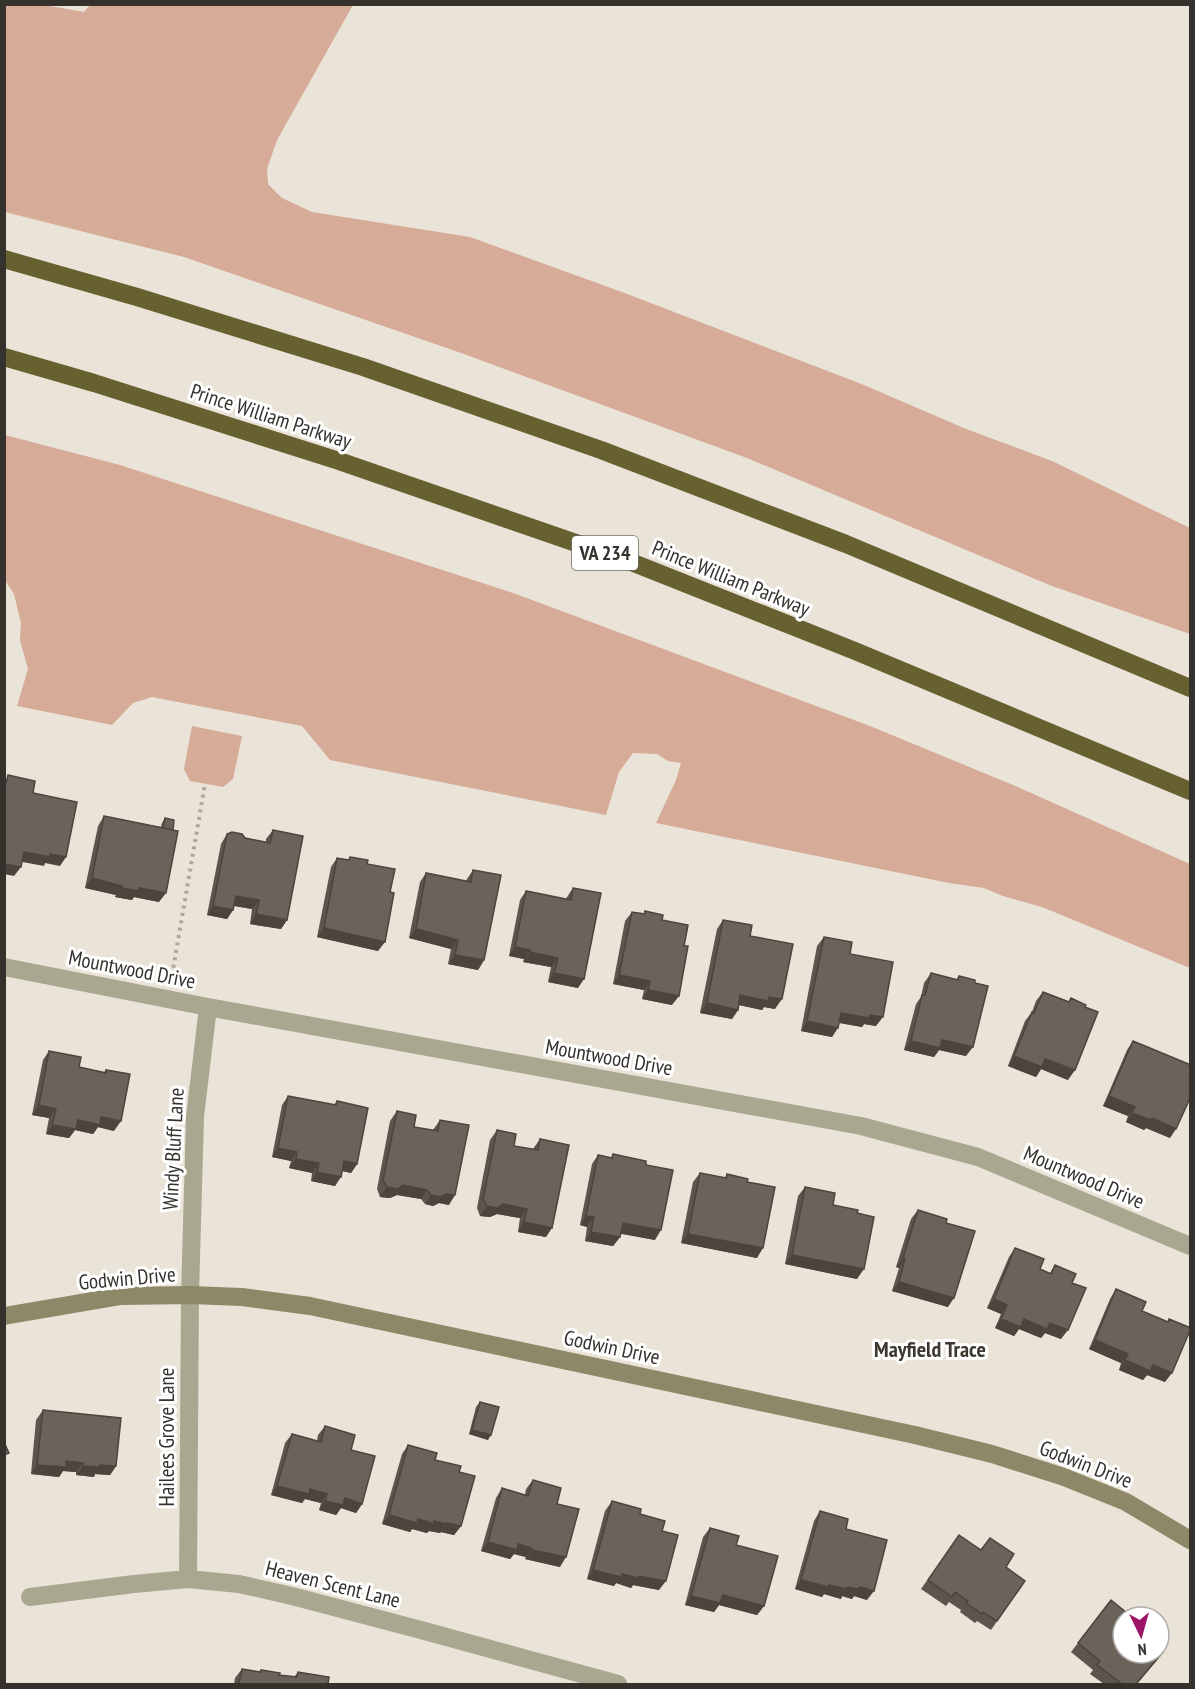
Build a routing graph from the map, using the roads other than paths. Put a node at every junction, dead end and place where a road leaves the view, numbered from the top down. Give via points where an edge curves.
1 (4, 259) edge
2 (4, 357) edge
3 (1191, 688) edge
4 (1191, 791) edge
5 (4, 967) edge
6 (208, 1007) junction
7 (1191, 1246) edge
8 (190, 1294) junction
9 (4, 1316) edge
10 (1191, 1540) edge
11 (188, 1579) junction
12 (30, 1597) dead end
13 (618, 1684) edge

1 - 3 highway via 363,367 601,450 846,544
2 - 4 highway, Prince William Parkway / VA 234 via 339,461 631,562
5 - 6 street, Mountwood Drive
6 - 7 street, Mountwood Drive via 861,1126 978,1157
6 - 8 street, Windy Bluff Lane via 195,1117
8 - 9 street, Godwin Drive via 121,1296
8 - 10 street, Godwin Drive via 310,1306 915,1435 1064,1477 1126,1502
8 - 11 street, Hailees Grove Lane
11 - 12 street, Heaven Scent Lane
11 - 13 street, Heaven Scent Lane via 239,1584 292,1596

